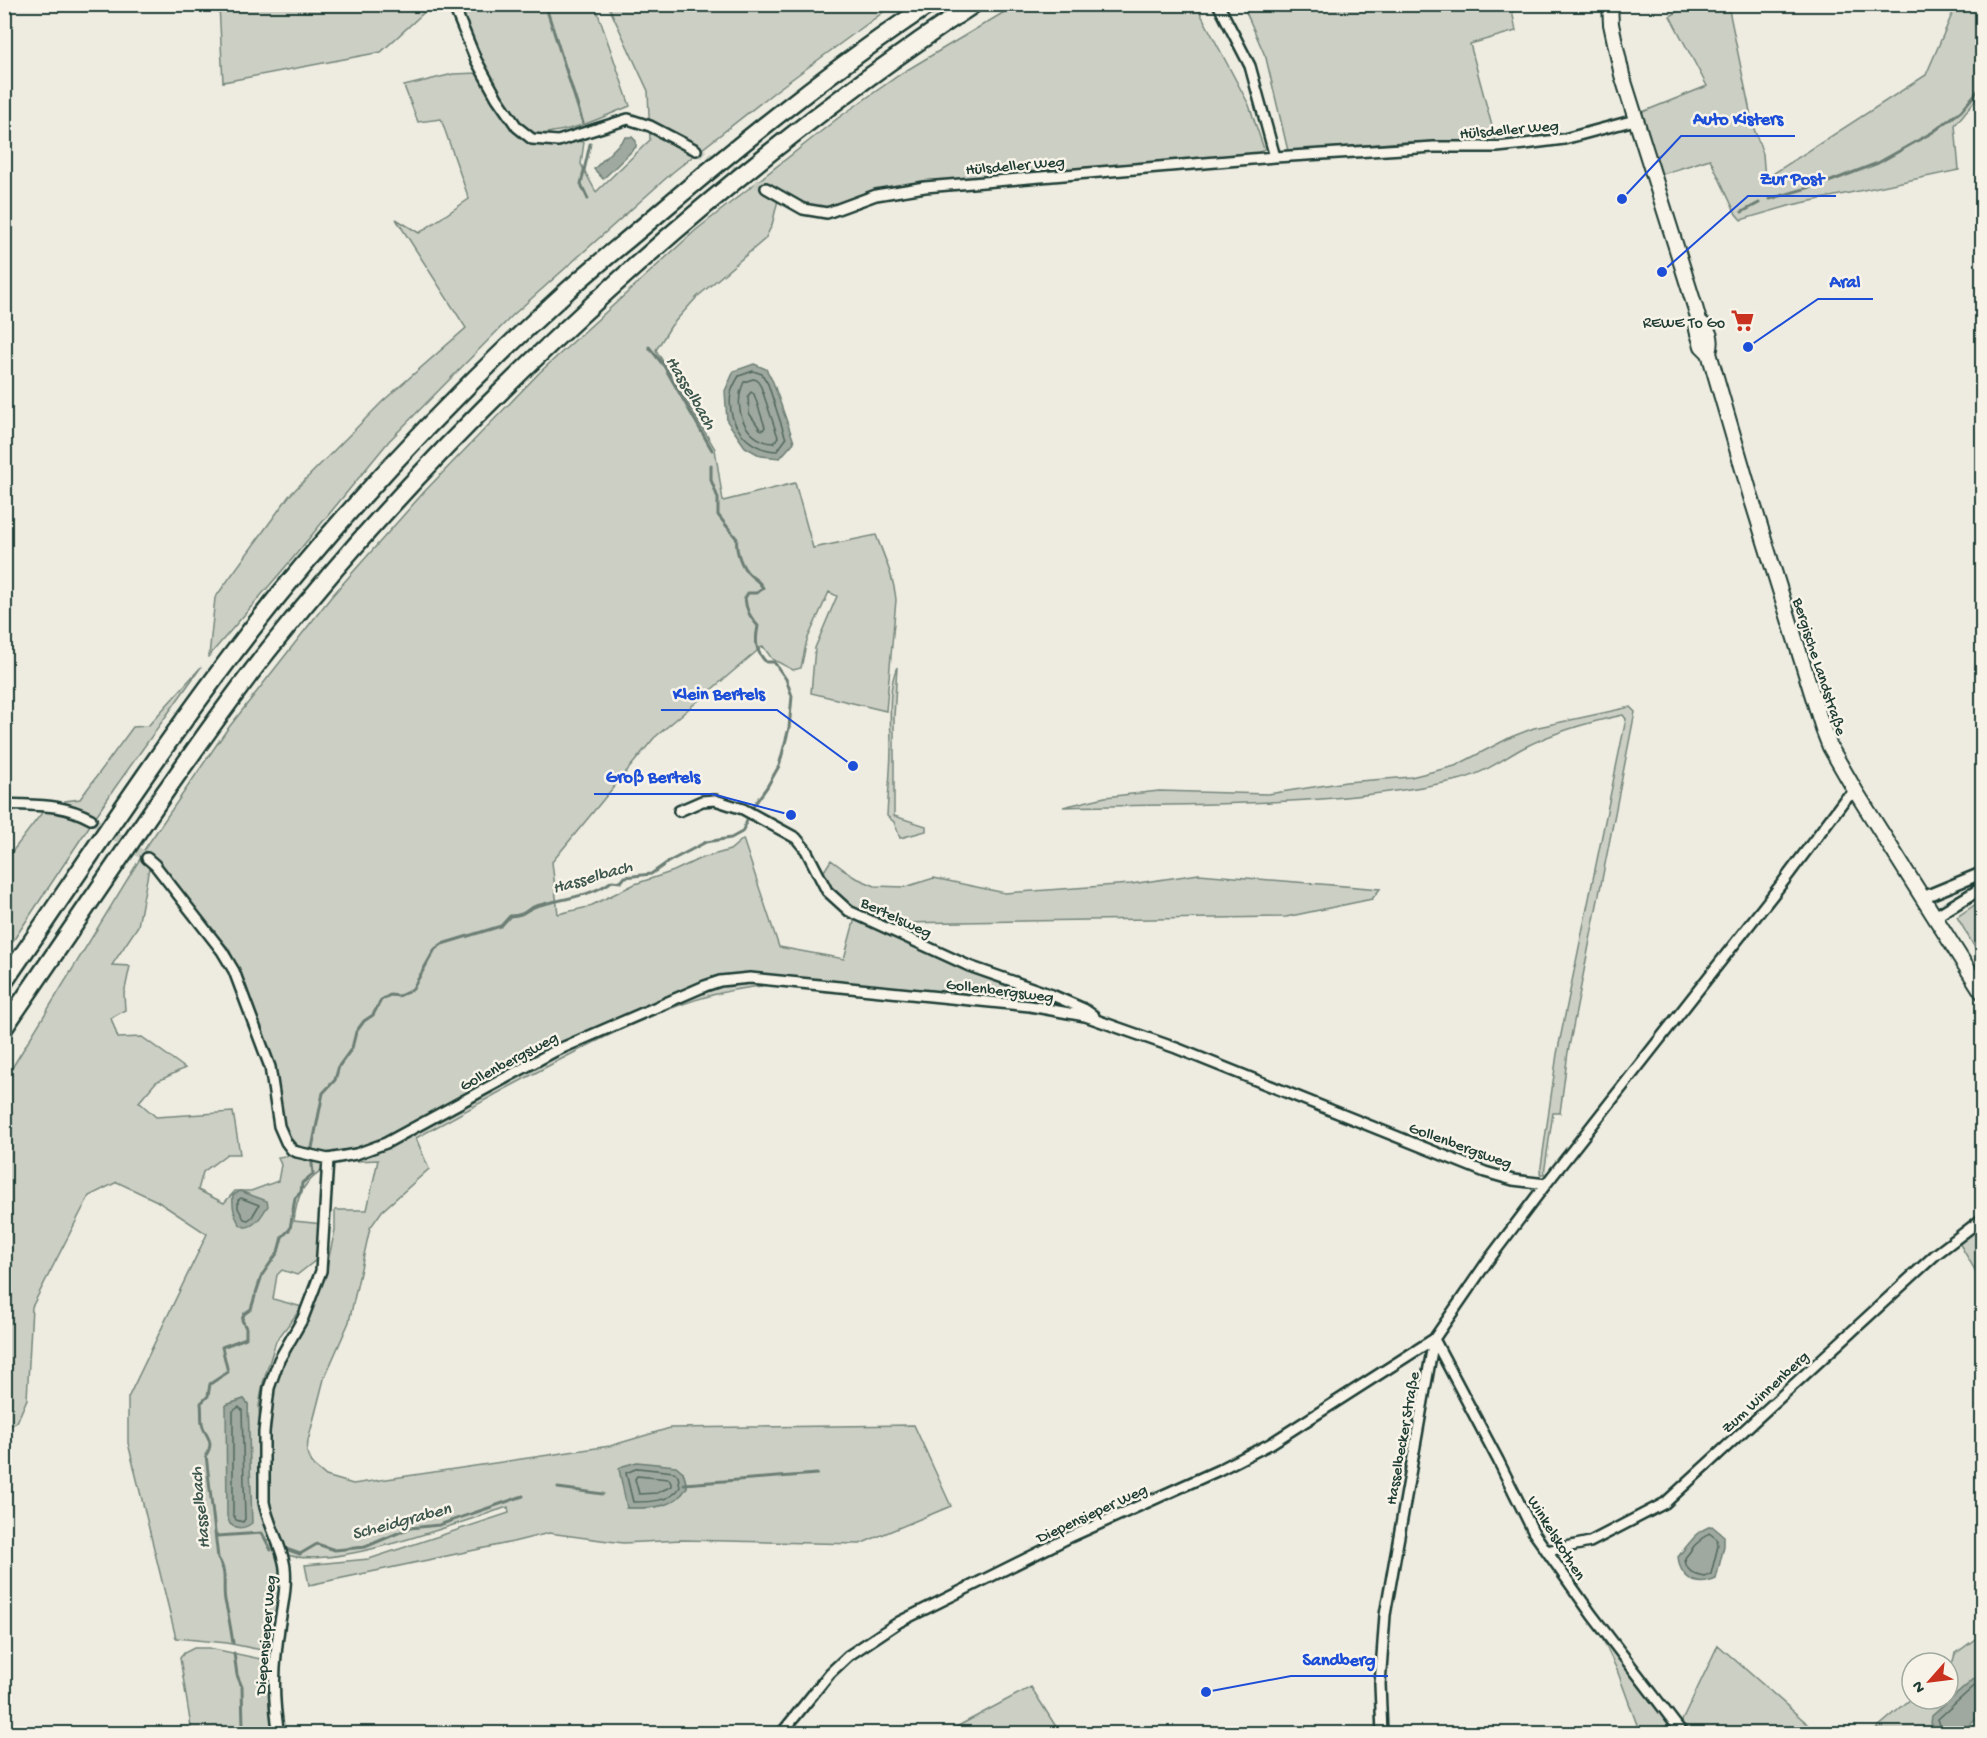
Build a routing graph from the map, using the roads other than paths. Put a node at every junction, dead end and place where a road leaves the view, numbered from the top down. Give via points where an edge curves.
1 (453, 4) edge
2 (930, 4) edge
3 (974, 4) edge
4 (1218, 4) edge
5 (1610, 4) edge
6 (1635, 120) junction
7 (696, 150) tunnel mouth
8 (1275, 157) junction
9 (766, 188) tunnel mouth
10 (1856, 792) junction
11 (4, 804) edge
12 (679, 811) dead end
13 (91, 819) tunnel mouth
14 (147, 858) tunnel mouth
15 (1983, 873) edge
16 (1983, 888) edge
17 (1924, 897) junction
18 (1936, 916) junction
19 (4, 982) edge
20 (1983, 992) edge
21 (1100, 1021) junction
22 (4, 1028) edge
23 (324, 1158) junction
24 (1546, 1184) junction
25 (1983, 1219) edge
26 (1434, 1340) junction
27 (1547, 1551) junction
28 (279, 1734) edge
29 (781, 1734) edge
30 (1382, 1734) edge
31 (1683, 1734) edge

1 - 7 street via 497,98 532,139 558,141 628,118
2 - 19 highway via 769,123 668,205 567,291 433,422 312,555 252,628 180,723
3 - 22 highway via 853,87 680,225 527,364 393,502 273,644 201,741
4 - 8 street via 1250,66
5 - 6 main road, Bergische Landstraße via 1617,52
6 - 8 street, Hülsdeller Weg via 1564,139 1497,147
6 - 10 main road, Bergische Landstraße via 1699,321 1707,327 1712,343 1709,352 1823,729
8 - 9 street, Hülsdeller Weg via 925,187 876,195 827,213 803,209
10 - 17 main road, Bergische Landstraße
10 - 24 street via 1845,799
11 - 13 street via 54,806
12 - 21 street, Bertelsweg via 715,800 743,809 802,843 821,883 849,911 969,966 1084,1009
14 - 23 street, Gollenbergsweg via 234,971 270,1067 282,1134 289,1146 297,1152
15 - 17 street
16 - 18 street
17 - 18 main road, Bergische Landstraße
18 - 20 main road, Bergische Landstraße
21 - 23 street, Gollenbergsweg via 1030,1006 769,979 720,981 555,1051 386,1143 356,1154
21 - 24 street, Gollenbergsweg via 1485,1172
23 - 28 street, Diepensieper Weg via 321,1271 303,1318 273,1373 266,1404 264,1502 285,1566 273,1684
24 - 26 street, Hasselbecker Straße
25 - 27 street, Zum Winnenberg via 1935,1255 1665,1503 1590,1542
26 - 27 street, Winkelskothen
26 - 29 street, Diepensieper Weg via 1270,1444 899,1622 830,1673
26 - 30 street, Hasselbecker Straße via 1385,1615 1380,1684
27 - 31 street, Winkelskothen

